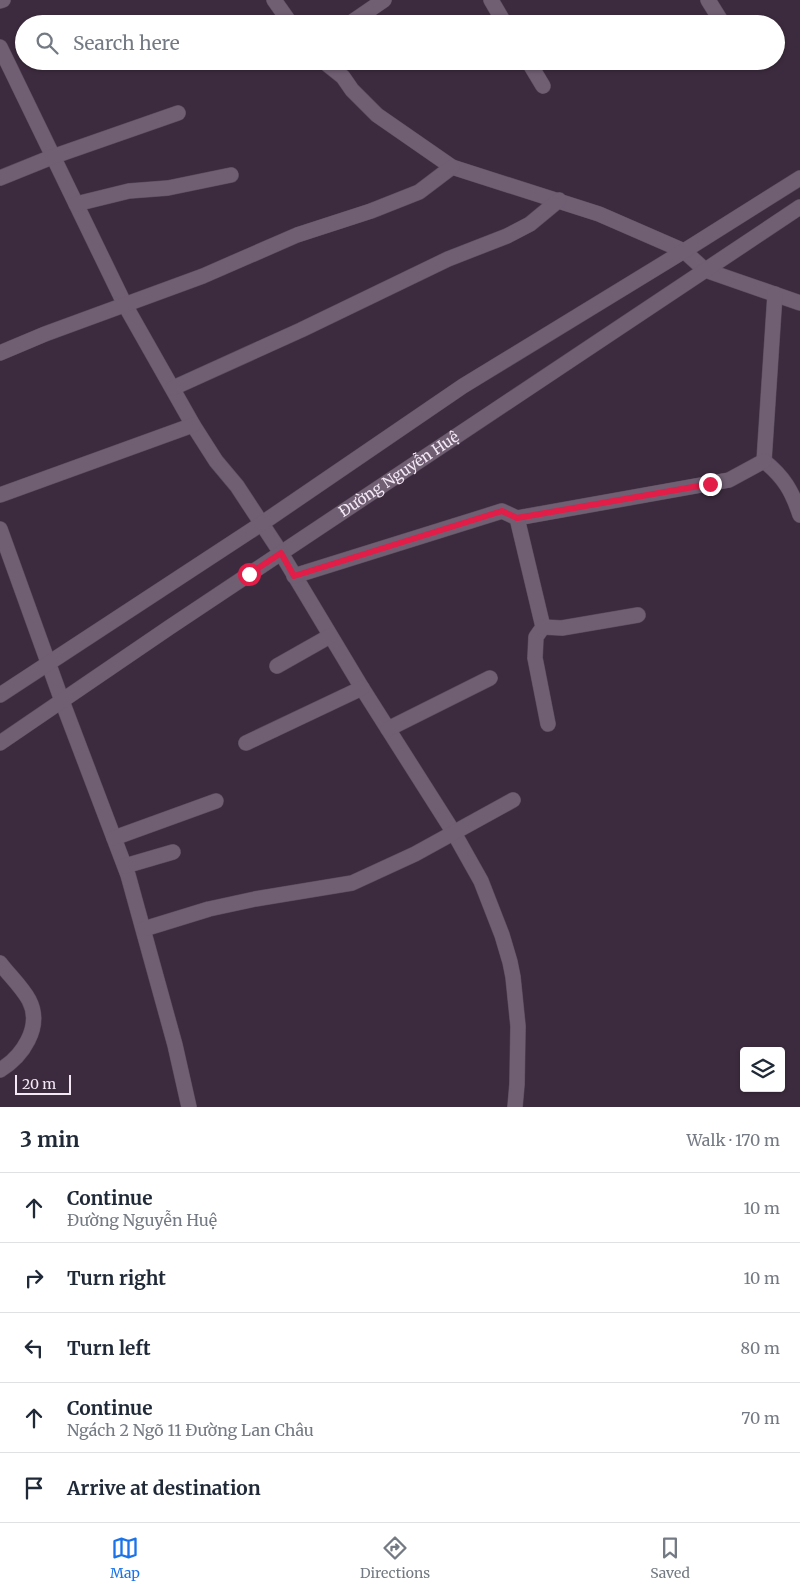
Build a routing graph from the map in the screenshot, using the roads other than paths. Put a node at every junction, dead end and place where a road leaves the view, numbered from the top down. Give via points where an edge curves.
1 (274, 0) edge
2 (384, 0) edge
3 (491, 0) edge
4 (708, 0) edge
5 (285, 15) edge
6 (362, 15) edge
7 (500, 15) edge
8 (717, 15) edge
9 (1, 50) edge
10 (335, 70) edge
11 (533, 70) edge
12 (543, 86) dead end
13 (178, 113) dead end
14 (52, 157) junction
15 (452, 167) junction
16 (231, 174) dead end
17 (0, 178) edge
18 (800, 178) edge
19 (559, 200) junction
20 (76, 204) junction
21 (800, 207) edge
22 (684, 251) junction
23 (705, 270) junction
24 (775, 294) junction
25 (800, 303) edge
26 (125, 305) junction
27 (0, 353) edge
28 (173, 388) junction
29 (193, 425) junction
30 (764, 461) junction
31 (0, 495) edge
32 (800, 515) edge
33 (517, 518) junction
34 (261, 524) junction
35 (0, 529) edge
36 (281, 553) junction
37 (294, 576) junction
38 (638, 615) dead end
39 (543, 627) junction
40 (330, 636) junction
41 (48, 663) junction
42 (277, 666) dead end
43 (490, 678) dead end
44 (362, 688) junction
45 (0, 695) edge
46 (62, 701) junction
47 (548, 724) dead end
48 (388, 729) junction
49 (0, 743) edge
50 (246, 743) dead end
51 (513, 800) dead end
52 (216, 801) dead end
53 (454, 833) junction
54 (114, 838) junction
55 (173, 852) dead end
56 (124, 866) junction
57 (144, 929) junction
58 (0, 963) edge
59 (0, 1070) edge
60 (189, 1107) edge
61 (515, 1107) edge

1 - 5 street
2 - 6 street
3 - 7 street
4 - 8 street
9 - 14 street
10 - 15 street via 377,116
11 - 12 street
13 - 14 street
14 - 17 street
14 - 20 street
15 - 19 street
15 - 26 street via 419,192 297,235 203,276
16 - 20 street
18 - 22 street
19 - 22 street
19 - 28 street via 530,224 507,236 448,259
20 - 26 street
21 - 23 street, Đường Nguyễn Huệ
22 - 23 street
22 - 34 street via 464,386
23 - 24 street
23 - 36 street, Đường Nguyễn Huệ
24 - 25 street
24 - 30 street
26 - 27 street
26 - 28 street
28 - 29 street
29 - 31 street
29 - 34 street
30 - 32 street via 778,472 793,493
30 - 33 street via 729,480
33 - 37 street via 502,511
33 - 39 street
34 - 36 street
34 - 41 street
35 - 41 street
36 - 37 street
36 - 46 street, Đường Nguyễn Huệ
37 - 40 street
38 - 39 street via 562,628
39 - 47 street via 536,637 535,658
40 - 42 street
40 - 44 street
41 - 45 street
41 - 46 street
43 - 48 street
44 - 48 street
44 - 50 street
46 - 49 street, Đường Nguyễn Huệ
46 - 54 street
48 - 53 street
51 - 53 street
52 - 54 street
53 - 57 street via 352,883 209,909
53 - 61 street via 481,881 510,962 518,1026
54 - 56 street
55 - 56 street
56 - 57 street
57 - 60 street
58 - 59 street via 29,1001 33,1013 24,1048

